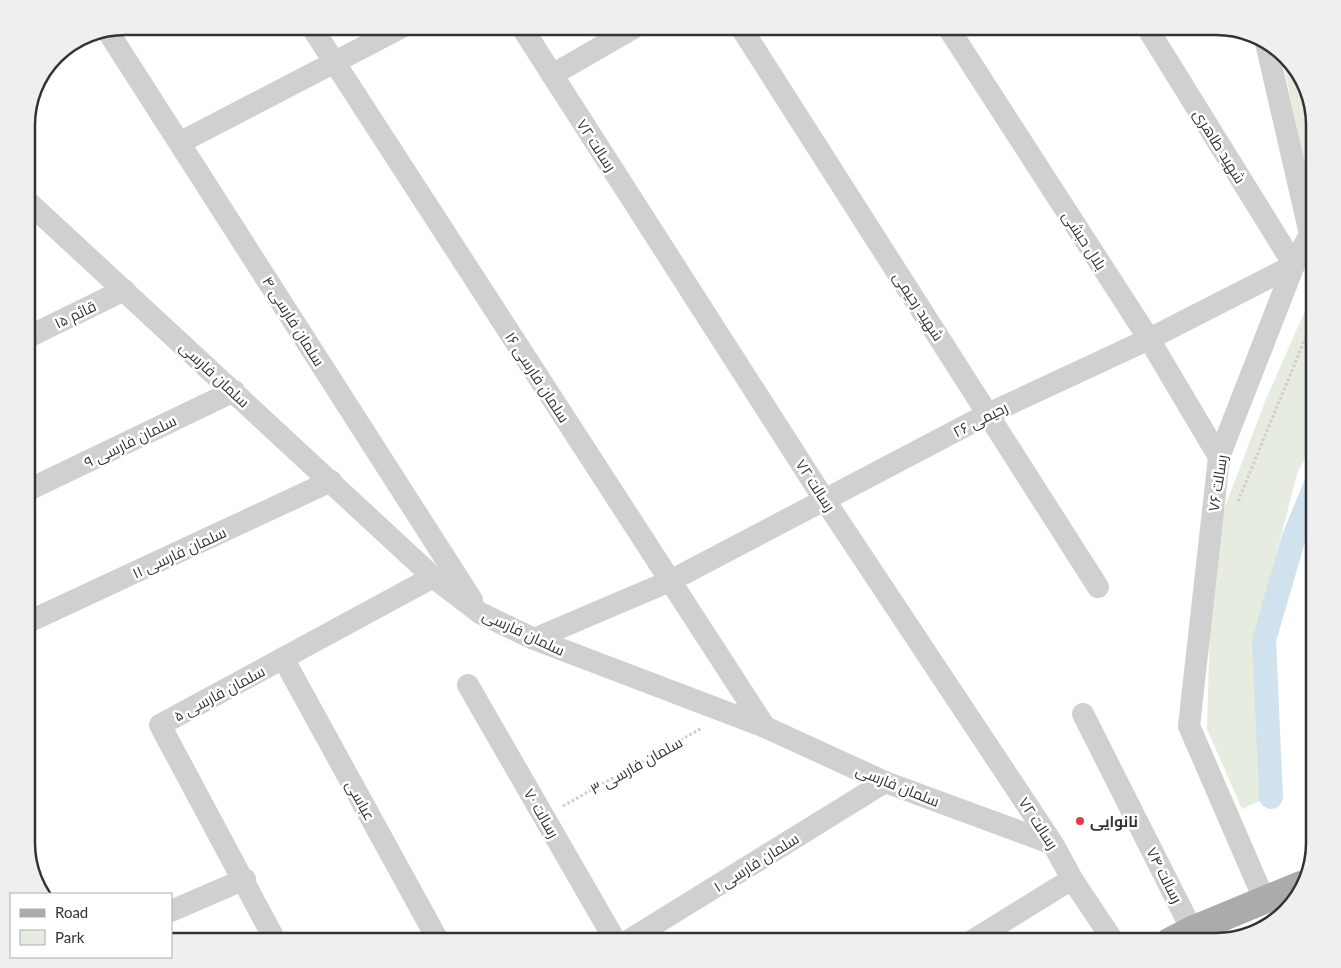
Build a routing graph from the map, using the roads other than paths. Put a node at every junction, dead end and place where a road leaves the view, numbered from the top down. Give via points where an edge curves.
1 (317, 35) edge
2 (387, 35) edge
3 (527, 35) edge
4 (622, 35) edge
5 (746, 35) edge
6 (953, 35) edge
7 (1152, 35) edge
8 (111, 36) edge
9 (1268, 52) edge
10 (335, 62) junction
11 (552, 75) junction
12 (181, 142) junction
13 (35, 208) edge
14 (1306, 217) edge
15 (1306, 242) edge
16 (1294, 265) junction
17 (124, 290) junction
18 (35, 334) edge
19 (1149, 339) junction
20 (234, 391) junction
21 (988, 414) junction
22 (1219, 457) junction
23 (331, 481) junction
24 (35, 487) edge
25 (824, 499) junction
26 (433, 577) junction
27 (670, 581) junction
28 (1098, 587) dead end
29 (480, 613) junction
30 (35, 619) edge
31 (534, 639) junction
32 (284, 658) junction
33 (468, 685) dead end
34 (1083, 714) dead end
35 (765, 727) junction
36 (885, 782) junction
37 (1053, 844) junction
38 (245, 879) junction
39 (1072, 879) junction
40 (1294, 888) edge
41 (1264, 899) junction
42 (172, 911) edge
43 (272, 933) edge
44 (434, 933) edge
45 (611, 933) edge
46 (641, 933) edge
47 (985, 933) edge
48 (1108, 933) edge
49 (1180, 933) edge
50 (1188, 933) edge

1 - 10 street, سلمان فارسی ۱۶
2 - 10 street
3 - 11 street, رسالت ۷۲
4 - 11 street
5 - 21 street, شهید رحیمی
6 - 19 street, بلال حبشی
7 - 16 street, شهید طاهری
8 - 12 street, سلمان فارسی ۴
9 - 14 street, رسالت ۷۶
10 - 12 street
10 - 27 street, سلمان فارسی ۱۶
11 - 25 street, رسالت ۷۲
12 - 29 street, سلمان فارسی ۴
13 - 17 street, سلمان فارسی
15 - 16 street, رسالت ۷۶
16 - 19 street, رحیمی ۲۶
16 - 22 street, رسالت ۷۶
17 - 18 street, قائم ۱۵
17 - 20 street, سلمان فارسی
19 - 21 street, رحیمی ۲۶
19 - 22 street, بلال حبشی
20 - 23 street, سلمان فارسی
20 - 24 street, سلمان فارسی ۹
21 - 25 street, رحیمی ۲۶
21 - 28 street, شهید رحیمی
22 - 41 street, رسالت ۷۶ via 1188,726
23 - 26 street, سلمان فارسی
23 - 30 street, سلمان فارسی ۱۱
25 - 27 street, رحیمی ۲۶
25 - 37 street, رسالت ۷۲
26 - 29 street, سلمان فارسی
26 - 32 street, سلمان فارسی ۵
27 - 31 street, رحیمی ۲۶
27 - 35 street, سلمان فارسی ۱۶
29 - 31 street, سلمان فارسی
31 - 35 street, سلمان فارسی
32 - 38 street, سلمان فارسی ۵ via 160,725
32 - 44 street, عباسی
33 - 45 street, رسالت ۷۰
34 - 49 street, رسالت ۷۴
35 - 36 street, سلمان فارسی
36 - 37 street, سلمان فارسی
36 - 46 street, سلمان فارسی ۱
37 - 39 street, رسالت ۷۲
38 - 42 street
38 - 43 street, سلمان فارسی ۵
39 - 47 street
39 - 48 street, رسالت ۷۲
40 - 41 main road
41 - 50 main road

